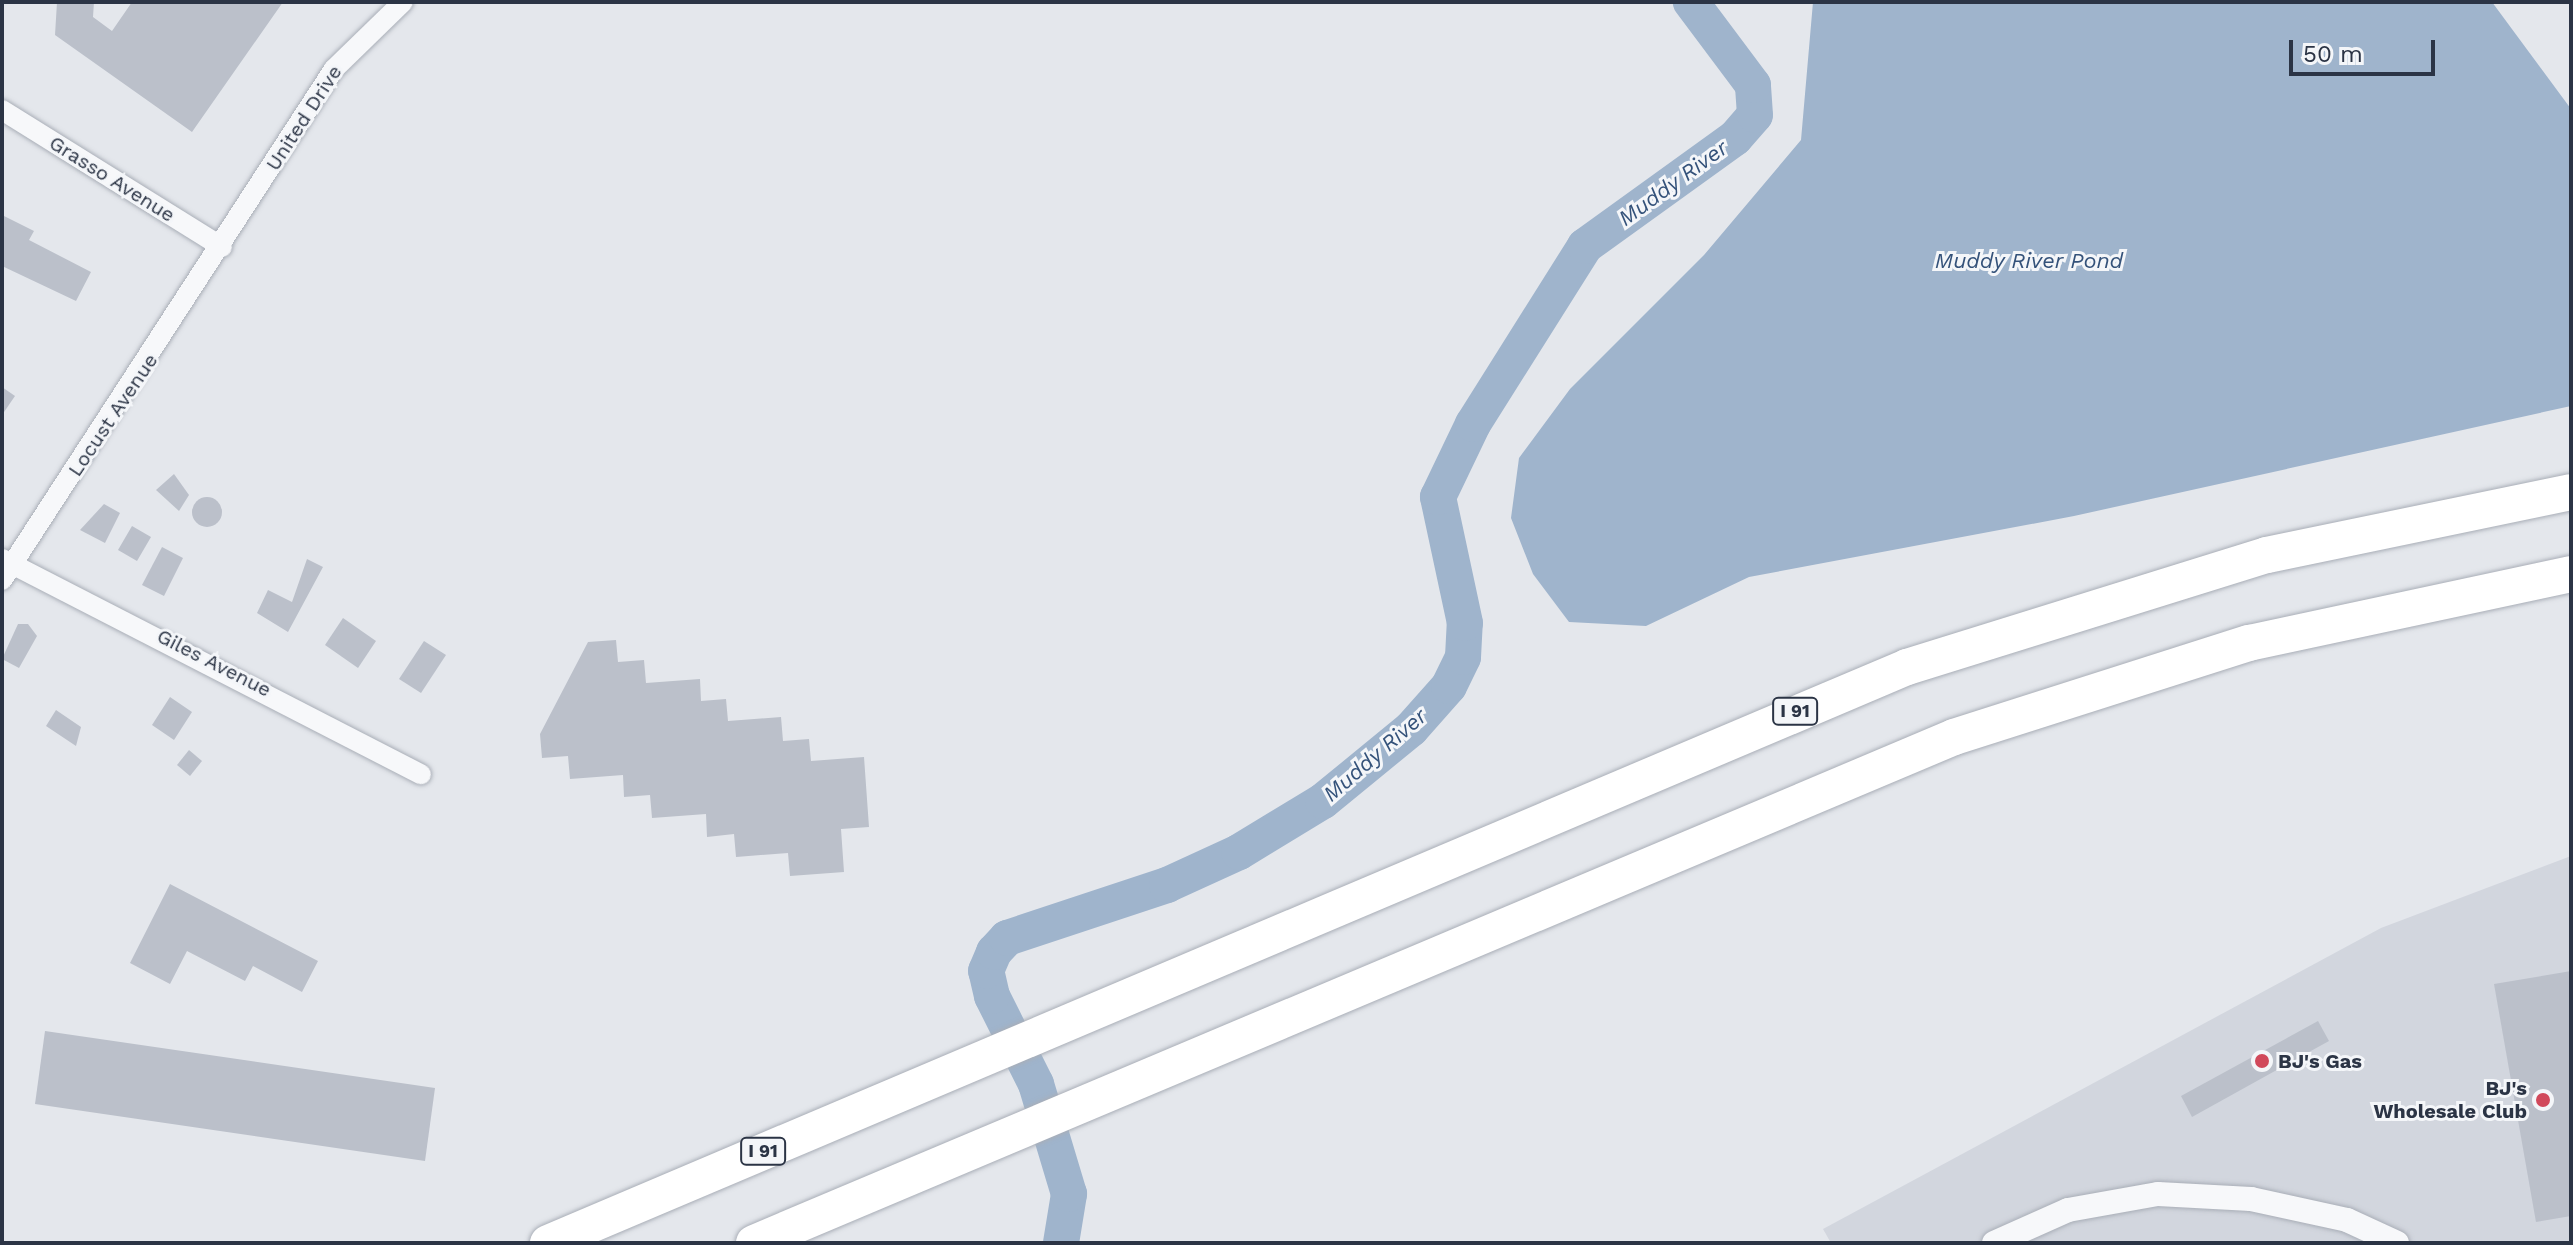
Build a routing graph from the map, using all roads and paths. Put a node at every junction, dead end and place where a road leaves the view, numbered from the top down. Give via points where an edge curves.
1 (403, 2) edge
2 (2, 110) edge
3 (222, 247) junction
4 (2571, 492) edge
5 (6, 568) edge
6 (2571, 574) edge
7 (421, 774) dead end
8 (548, 1243) edge
9 (754, 1243) edge
10 (1994, 1243) edge
11 (2397, 1243) edge

1 - 3 street, United Drive via 334,69
2 - 3 street, Grasso Avenue
3 - 5 street, Locust Avenue
4 - 8 highway, I 91 via 2267,555 1976,642 1711,746
5 - 7 street, Giles Avenue
6 - 9 highway via 2317,626 2026,711 1675,849
10 - 11 street via 2068,1210 2158,1194 2251,1199 2347,1220

